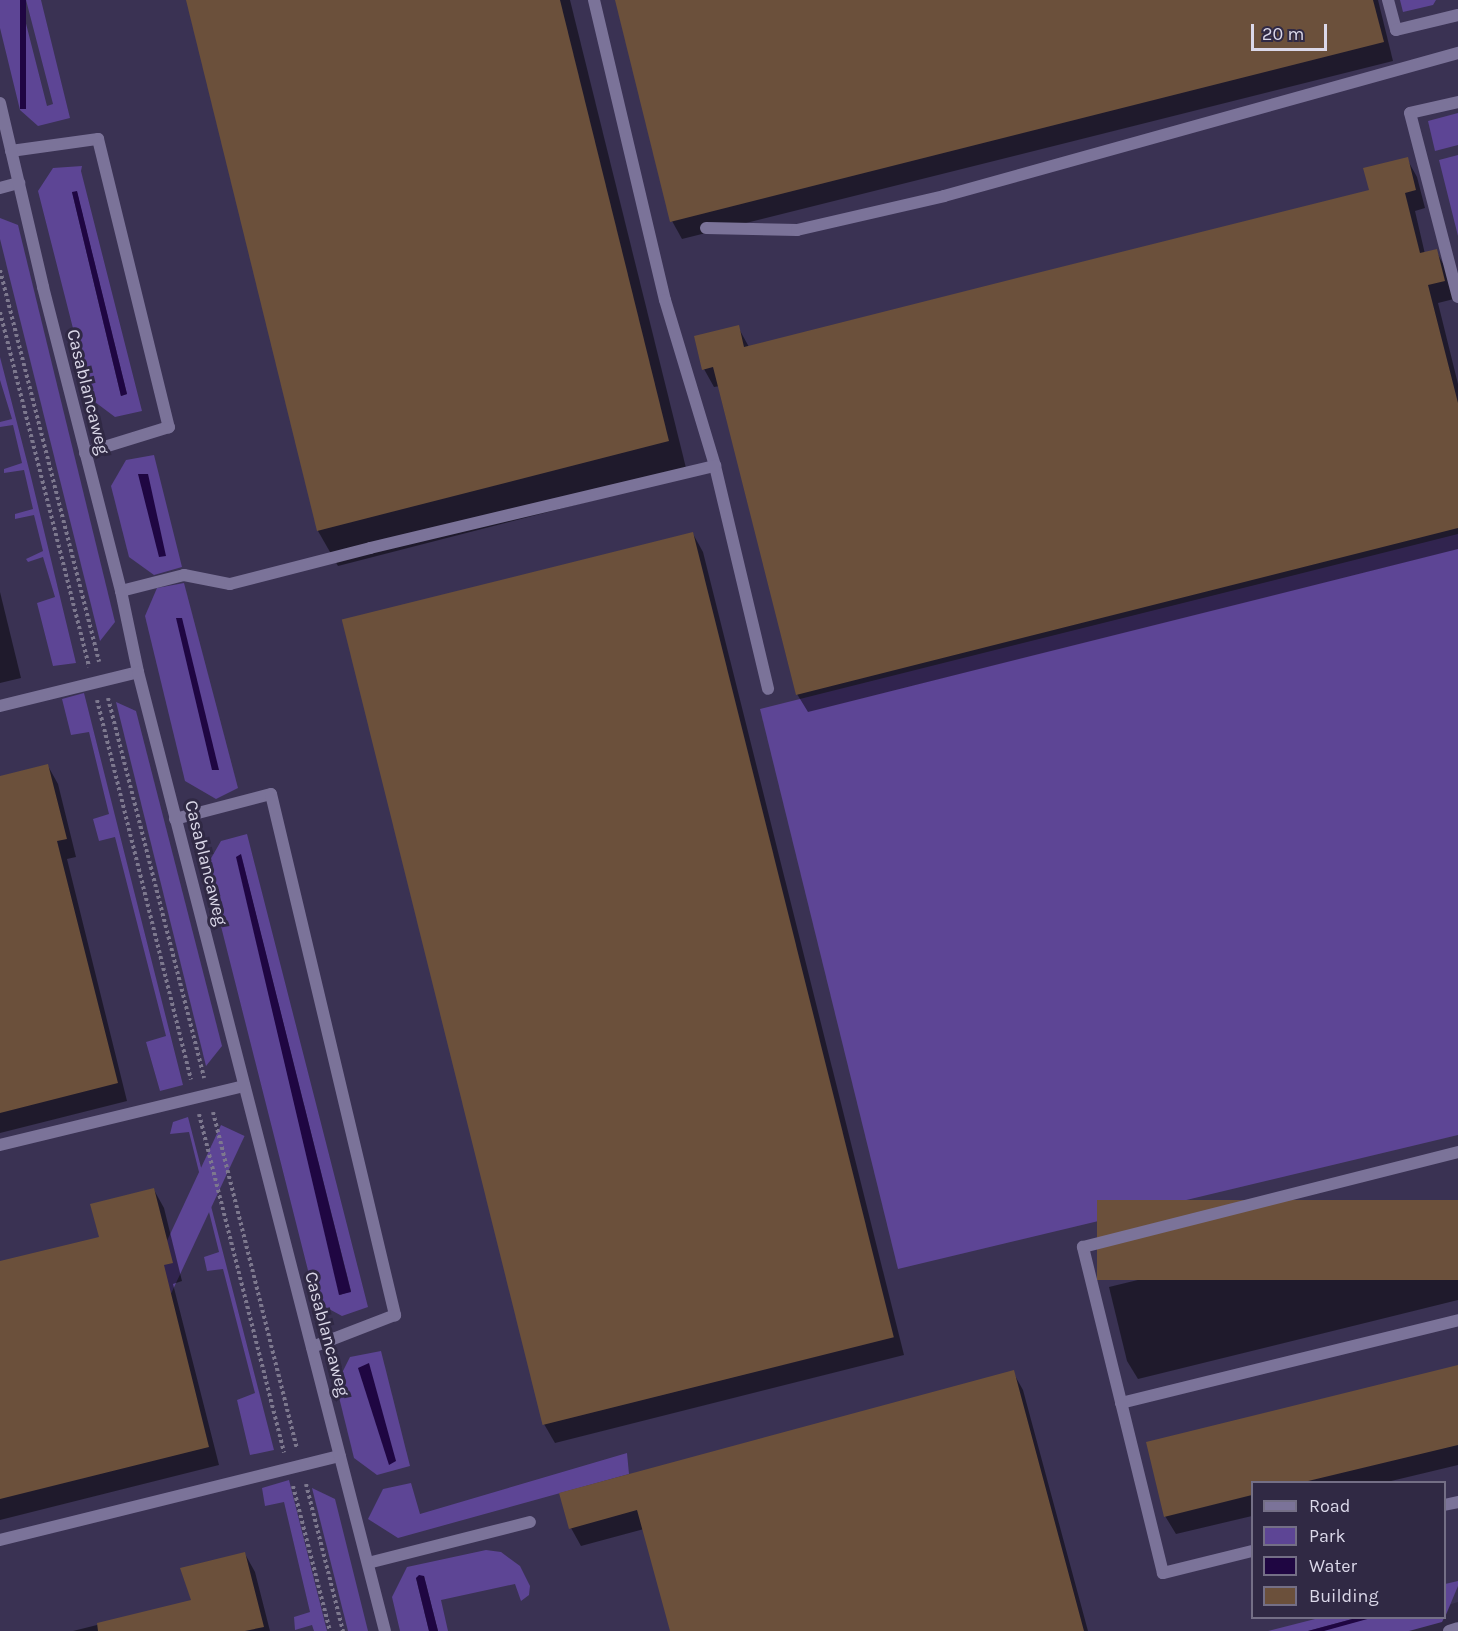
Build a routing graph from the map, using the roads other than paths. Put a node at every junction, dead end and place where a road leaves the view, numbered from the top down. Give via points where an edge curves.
1 (594, 0) edge
2 (1389, 0) edge
3 (1458, 15) edge
4 (1458, 53) edge
5 (1458, 102) edge
6 (0, 107) edge
7 (11, 151) junction
8 (19, 183) junction
9 (0, 188) edge
10 (706, 228) dead end
11 (1458, 297) edge
12 (85, 453) junction
13 (715, 466) junction
14 (121, 591) junction
15 (138, 672) junction
16 (768, 688) dead end
17 (0, 706) edge
18 (176, 819) junction
19 (244, 1086) junction
20 (0, 1145) edge
21 (1458, 1152) edge
22 (1458, 1320) edge
23 (312, 1347) junction
24 (1121, 1403) junction
25 (340, 1456) junction
26 (530, 1522) dead end
27 (0, 1540) edge
28 (1251, 1551) edge
29 (368, 1563) junction
30 (1458, 1629) edge
31 (385, 1631) edge
32 (1449, 1631) edge

1 - 13 street via 665,300
2 - 3 street via 1396,30
4 - 10 street via 944,196 797,230
5 - 11 street via 1410,113
6 - 7 street, Casablancaweg
7 - 8 street, Casablancaweg
7 - 12 street via 98,139 170,427
8 - 9 street
8 - 12 street, Casablancaweg
12 - 14 street, Casablancaweg
13 - 14 street via 230,584 184,575
13 - 16 street
14 - 15 street, Casablancaweg
15 - 17 street
15 - 18 street, Casablancaweg
18 - 19 street, Casablancaweg
18 - 23 street via 271,794 395,1315
19 - 20 street
19 - 23 street, Casablancaweg
21 - 24 street via 1083,1247
22 - 24 street
23 - 25 street, Casablancaweg
24 - 28 street via 1163,1573
25 - 27 street
25 - 29 street, Casablancaweg
26 - 29 street
29 - 31 street, Casablancaweg
30 - 32 street

